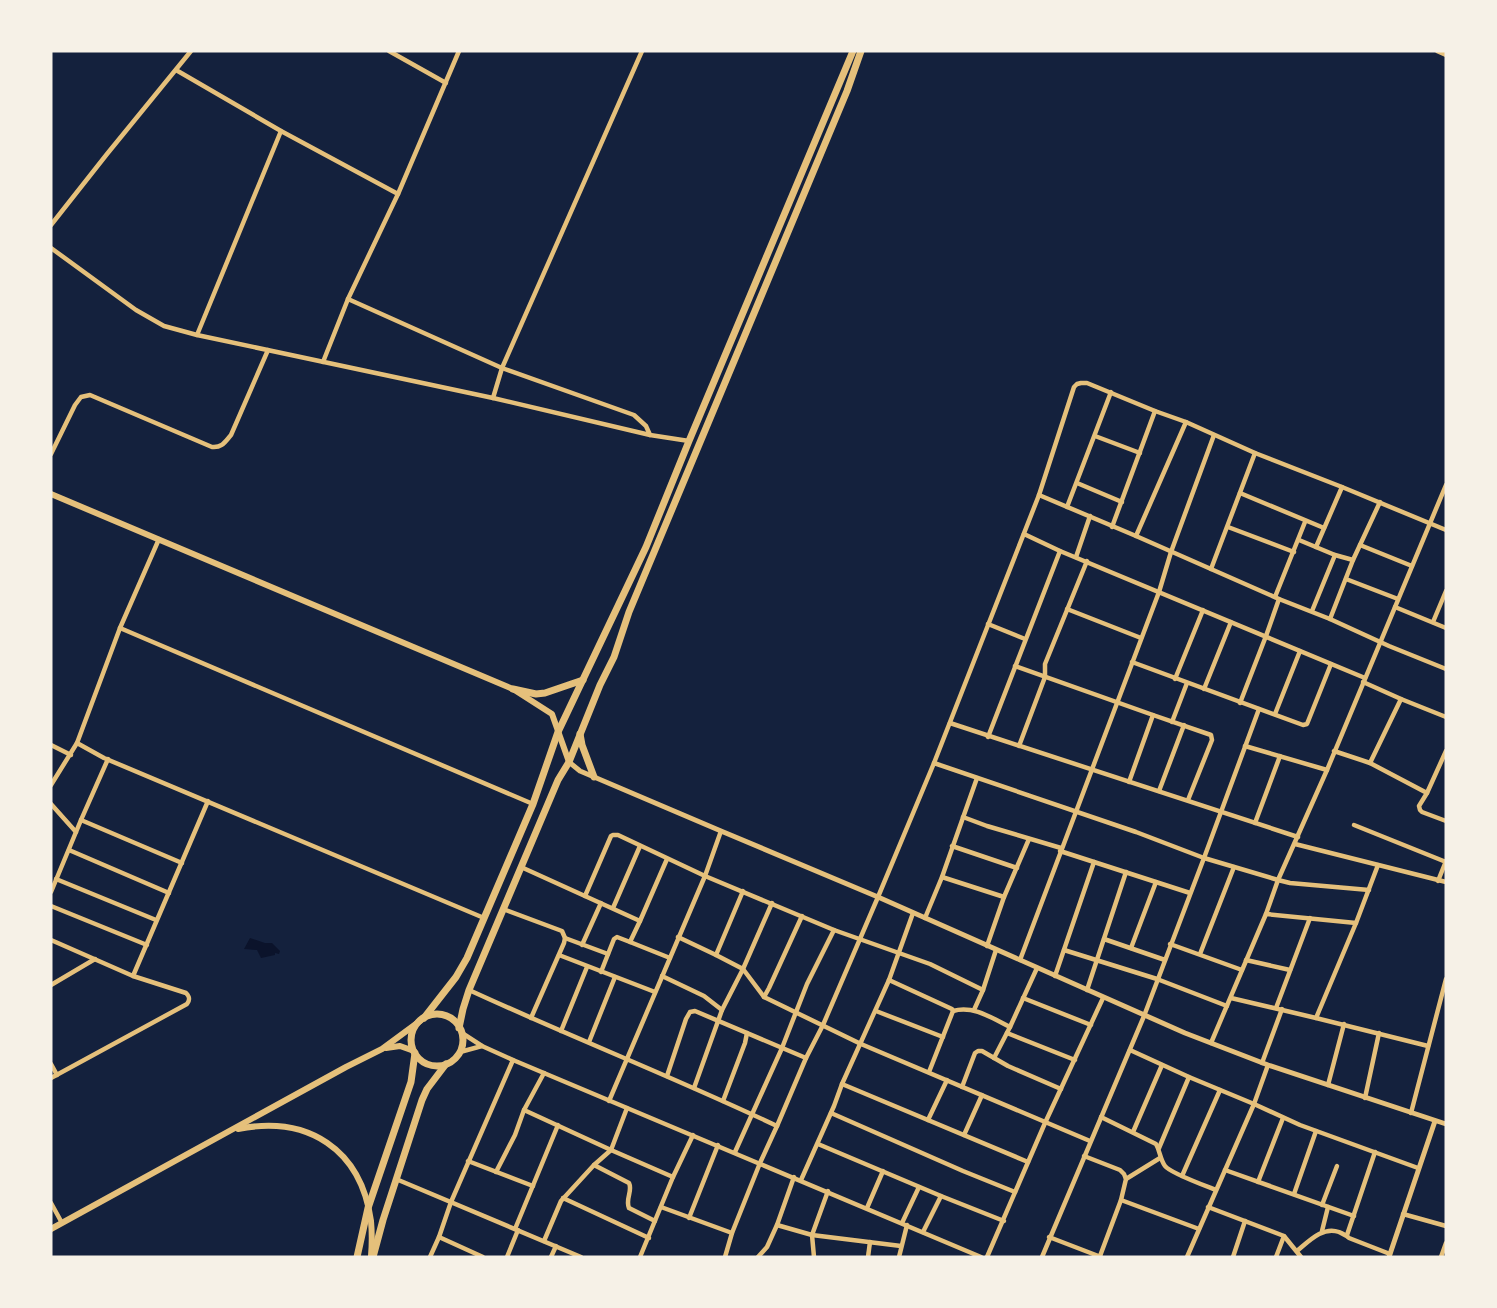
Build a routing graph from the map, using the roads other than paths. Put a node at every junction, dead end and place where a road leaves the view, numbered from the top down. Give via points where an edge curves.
1 (191, 51) edge
2 (389, 51) edge
3 (459, 51) edge
4 (642, 51) edge
5 (854, 51) edge
6 (861, 51) edge
7 (1437, 51) edge
8 (1446, 55) edge
9 (176, 70) junction
10 (446, 83) junction
11 (281, 131) junction
12 (398, 194) junction
13 (51, 225) edge
14 (51, 248) edge
15 (348, 299) junction
16 (197, 335) junction
17 (268, 350) junction
18 (323, 362) junction
19 (502, 368) junction
20 (1111, 392) junction
21 (493, 398) junction
22 (1155, 411) junction
23 (1186, 422) junction
24 (650, 434) junction
25 (1095, 436) junction
26 (1214, 436) junction
27 (689, 441) junction
28 (1140, 453) junction
29 (1255, 453) junction
30 (51, 454) edge
31 (1077, 483) junction
32 (1446, 485) edge
33 (1342, 487) junction
34 (1240, 493) junction
35 (51, 494) edge
36 (1039, 495) junction
37 (1122, 502) junction
38 (1380, 502) junction
39 (1067, 507) junction
40 (1090, 516) junction
41 (1306, 522) junction
42 (1430, 523) junction
43 (1112, 526) junction
44 (1228, 527) junction
45 (1324, 528) junction
46 (1446, 530) edge
47 (1024, 534) junction
48 (1136, 536) junction
49 (159, 539) junction
50 (1299, 540) junction
51 (1360, 545) junction
52 (1316, 546) junction
53 (1060, 551) junction
54 (1171, 552) junction
55 (1294, 552) junction
56 (1335, 555) junction
57 (1076, 557) junction
58 (1354, 560) junction
59 (1086, 561) junction
60 (1412, 566) junction
61 (1211, 569) junction
62 (1346, 579) junction
63 (1446, 591) edge
64 (1159, 592) junction
65 (1277, 598) junction
66 (1398, 599) junction
67 (1395, 607) junction
68 (1067, 609) junction
69 (1203, 610) junction
70 (1312, 611) junction
71 (1330, 619) junction
72 (1231, 622) junction
73 (1433, 622) junction
74 (988, 624) junction
75 (120, 628) junction
76 (1446, 628) edge
77 (1266, 636) junction
78 (1141, 638) junction
79 (1025, 639) junction
80 (1380, 642) junction
81 (1300, 651) junction
82 (1132, 662) junction
83 (1331, 664) junction
84 (1015, 666) junction
85 (1446, 669) edge
86 (1045, 677) junction
87 (1175, 679) junction
88 (583, 680) junction
89 (1364, 680) junction
90 (1187, 683) junction
91 (514, 689) junction
92 (1204, 689) junction
93 (1400, 699) junction
94 (1116, 702) junction
95 (1240, 702) junction
96 (1258, 710) junction
97 (1275, 714) junction
98 (1153, 715) junction
99 (1446, 716) edge
100 (1172, 722) junction
101 (950, 723) junction
102 (1184, 725) junction
103 (558, 732) junction
104 (580, 734) junction
105 (988, 737) junction
106 (77, 742) junction
107 (51, 745) edge
108 (1019, 746) junction
109 (1245, 746) junction
110 (1334, 750) junction
111 (1446, 751) edge
112 (71, 755) junction
113 (1280, 756) junction
114 (108, 759) junction
115 (569, 762) junction
116 (934, 763) junction
117 (1370, 763) junction
118 (1091, 769) junction
119 (1327, 770) junction
120 (594, 777) junction
121 (977, 778) junction
122 (1129, 782) junction
123 (51, 785) edge
124 (1159, 791) junction
125 (1427, 793) junction
126 (1188, 800) junction
127 (208, 801) junction
128 (51, 804) edge
129 (533, 804) junction
130 (1075, 812) junction
131 (1221, 812) junction
132 (963, 817) junction
133 (81, 820) junction
134 (1446, 821) edge
135 (1255, 823) junction
136 (1354, 825) dead end
137 (721, 831) junction
138 (76, 832) junction
139 (1298, 837) junction
140 (1029, 839) junction
141 (1295, 844) junction
142 (640, 846) junction
143 (952, 846) junction
144 (1061, 849) junction
145 (69, 850) junction
146 (1204, 858) junction
147 (667, 859) junction
148 (1094, 862) junction
149 (1446, 862) edge
150 (182, 863) junction
151 (1378, 865) junction
152 (1234, 867) junction
153 (521, 868) junction
154 (1017, 868) junction
155 (1126, 872) junction
156 (705, 876) junction
157 (942, 877) junction
158 (56, 879) junction
159 (1278, 880) junction
160 (1438, 880) junction
161 (1156, 882) junction
162 (1446, 882) edge
163 (1368, 890) junction
164 (743, 891) junction
165 (51, 892) edge
166 (169, 893) junction
167 (1190, 893) junction
168 (585, 896) junction
169 (878, 897) junction
170 (1004, 897) junction
171 (601, 903) junction
172 (772, 903) junction
173 (51, 906) edge
174 (613, 908) junction
175 (503, 909) junction
176 (913, 913) junction
177 (1266, 914) junction
178 (802, 916) junction
179 (484, 918) junction
180 (925, 918) junction
181 (1310, 918) junction
182 (156, 920) junction
183 (640, 921) junction
184 (1356, 923) junction
185 (834, 930) junction
186 (678, 937) junction
187 (565, 938) junction
188 (859, 938) junction
189 (1104, 938) junction
190 (51, 940) edge
191 (630, 942) junction
192 (1170, 944) junction
193 (147, 945) junction
194 (582, 945) junction
195 (987, 946) junction
196 (1131, 948) junction
197 (996, 950) junction
198 (1064, 950) junction
199 (899, 953) junction
200 (608, 954) junction
201 (716, 954) junction
202 (1200, 954) junction
203 (559, 955) junction
204 (95, 958) junction
205 (670, 958) junction
206 (1020, 960) junction
207 (1165, 960) junction
208 (1246, 960) junction
209 (1096, 961) junction
210 (587, 966) junction
211 (1037, 968) junction
212 (743, 969) junction
213 (1242, 970) junction
214 (1290, 970) junction
215 (601, 972) junction
216 (133, 976) junction
217 (615, 976) junction
218 (662, 976) junction
219 (1055, 976) junction
220 (1157, 979) junction
221 (1446, 979) edge
222 (889, 980) junction
223 (51, 985) edge
224 (469, 990) junction
225 (983, 990) junction
226 (1087, 990) junction
227 (655, 992) junction
228 (764, 997) junction
229 (1023, 998) junction
230 (1103, 998) junction
231 (1230, 998) junction
232 (1227, 1006) junction
233 (1279, 1009) junction
234 (722, 1010) junction
235 (974, 1010) junction
236 (876, 1011) junction
237 (953, 1011) junction
238 (795, 1012) junction
239 (1144, 1016) junction
240 (531, 1018) junction
241 (1316, 1018) junction
242 (422, 1020) junction
243 (719, 1021) junction
244 (1344, 1024) junction
245 (823, 1025) junction
246 (1091, 1025) junction
247 (1010, 1027) junction
248 (460, 1031) junction
249 (561, 1031) junction
250 (747, 1033) junction
251 (1007, 1033) junction
252 (1379, 1034) junction
253 (943, 1037) junction
254 (589, 1042) junction
255 (861, 1044) junction
256 (1212, 1044) junction
257 (482, 1046) junction
258 (1428, 1046) junction
259 (782, 1048) junction
260 (382, 1049) junction
261 (1130, 1050) junction
262 (414, 1052) junction
263 (460, 1052) junction
264 (627, 1058) junction
265 (806, 1058) junction
266 (994, 1058) junction
267 (513, 1060) junction
268 (1075, 1060) junction
269 (51, 1064) edge
270 (446, 1064) junction
271 (1265, 1064) junction
272 (1162, 1065) junction
273 (929, 1072) junction
274 (544, 1073) junction
275 (57, 1075) junction
276 (667, 1076) junction
277 (1189, 1077) junction
278 (51, 1078) edge
279 (947, 1080) junction
280 (842, 1084) junction
281 (1328, 1086) junction
282 (962, 1087) junction
283 (694, 1088) junction
284 (1061, 1089) junction
285 (1220, 1090) junction
286 (982, 1095) junction
287 (1365, 1098) junction
288 (610, 1101) junction
289 (723, 1101) junction
290 (1254, 1104) junction
291 (627, 1108) junction
292 (524, 1110) junction
293 (831, 1113) junction
294 (1411, 1113) junction
295 (752, 1114) junction
296 (1101, 1117) junction
297 (1283, 1118) junction
298 (928, 1120) junction
299 (1435, 1121) junction
300 (1045, 1123) junction
301 (1446, 1124) edge
302 (558, 1125) junction
303 (777, 1126) junction
304 (232, 1130) junction
305 (1316, 1131) junction
306 (1133, 1132) junction
307 (693, 1135) junction
308 (964, 1135) junction
309 (1090, 1142) junction
310 (818, 1144) junction
311 (718, 1145) junction
312 (1159, 1148) junction
313 (611, 1150) junction
314 (735, 1152) junction
315 (1375, 1152) junction
316 (1084, 1156) junction
317 (1160, 1158) junction
318 (468, 1161) junction
319 (1028, 1162) junction
320 (760, 1163) junction
321 (594, 1165) junction
322 (1337, 1166) dead end
323 (1418, 1168) junction
324 (1225, 1170) junction
325 (496, 1172) junction
326 (883, 1172) junction
327 (1182, 1176) junction
328 (673, 1177) junction
329 (794, 1177) junction
330 (396, 1179) junction
331 (1126, 1179) junction
332 (802, 1180) junction
333 (1258, 1182) junction
334 (533, 1186) junction
335 (919, 1187) junction
336 (1216, 1190) junction
337 (828, 1192) junction
338 (1015, 1192) junction
339 (1294, 1194) junction
340 (941, 1196) junction
341 (563, 1198) junction
342 (1121, 1200) junction
343 (450, 1202) junction
344 (51, 1203) edge
345 (1322, 1205) junction
346 (661, 1207) junction
347 (1208, 1207) junction
348 (1328, 1207) junction
349 (368, 1208) junction
350 (867, 1208) junction
351 (1403, 1214) junction
352 (1354, 1216) junction
353 (689, 1218) junction
354 (655, 1221) junction
355 (1004, 1221) junction
356 (1245, 1222) junction
357 (62, 1223) junction
358 (902, 1223) junction
359 (777, 1225) junction
360 (908, 1225) junction
361 (1446, 1226) edge
362 (51, 1229) edge
363 (1199, 1229) junction
364 (516, 1230) junction
365 (923, 1232) junction
366 (1322, 1232) junction
367 (732, 1233) junction
368 (812, 1235) junction
369 (1347, 1235) junction
370 (1284, 1236) junction
371 (439, 1237) junction
372 (1050, 1237) junction
373 (649, 1238) junction
374 (544, 1241) junction
375 (870, 1242) junction
376 (1446, 1243) edge
377 (556, 1246) junction
378 (901, 1246) junction
379 (1297, 1250) junction
380 (1390, 1255) edge
381 (357, 1257) edge
382 (372, 1257) edge
383 (430, 1257) edge
384 (483, 1257) edge
385 (507, 1257) edge
386 (551, 1257) edge
387 (581, 1257) edge
388 (640, 1257) edge
389 (725, 1257) edge
390 (759, 1257) edge
391 (814, 1257) edge
392 (868, 1257) edge
393 (899, 1257) edge
394 (981, 1257) edge
395 (988, 1257) edge
396 (1042, 1257) edge
397 (1100, 1257) edge
398 (1187, 1257) edge
399 (1233, 1257) edge
400 (1276, 1257) edge
401 (1301, 1257) edge
402 (1441, 1257) edge

1 - 9 street
2 - 10 street
3 - 10 street
4 - 19 street
5 - 27 highway
6 - 104 highway
7 - 8 street
9 - 11 street
9 - 13 street
10 - 12 street
11 - 12 street
11 - 16 street
12 - 15 street
14 - 16 street via 136,310 164,326
15 - 18 street
15 - 19 street
16 - 17 street
17 - 18 street
17 - 30 street via 231,434 218,448 90,395 82,397 75,405
18 - 21 street
19 - 21 street
19 - 24 street via 634,414
20 - 22 street
20 - 25 street
20 - 36 street via 1086,383 1077,384 1074,388
21 - 24 street
22 - 23 street
22 - 28 street
23 - 26 street
23 - 48 street
24 - 27 street
25 - 28 street
25 - 31 street
26 - 29 street
26 - 54 street
27 - 88 highway via 646,547
28 - 37 street
29 - 33 street
29 - 34 street
31 - 37 street
31 - 39 street
32 - 42 street
33 - 38 street
33 - 45 street
34 - 41 street
34 - 44 street
35 - 49 main road
36 - 39 street
36 - 47 street
37 - 43 street
38 - 42 street
38 - 51 street
39 - 40 street
40 - 43 street
40 - 57 street
41 - 45 street
41 - 50 street
42 - 46 street
42 - 60 street
43 - 48 street
44 - 55 street
44 - 61 street
45 - 52 street
47 - 53 street
47 - 74 street
48 - 54 street
49 - 75 street
49 - 91 main road
50 - 52 street
50 - 55 street
51 - 58 street
51 - 60 street
52 - 56 street
53 - 57 street
53 - 79 street
54 - 61 street
54 - 64 street
55 - 65 street
56 - 58 street
56 - 70 street
57 - 59 street
58 - 62 street
59 - 64 street
59 - 68 street
60 - 66 street
61 - 65 street
62 - 66 street
62 - 71 street
63 - 73 street
64 - 69 street
64 - 78 street
65 - 70 street
65 - 77 street
66 - 67 street
67 - 73 street
67 - 80 street
68 - 78 street
68 - 86 street via 1045,664
69 - 72 street
69 - 87 street
70 - 71 street
71 - 80 street
72 - 77 street
72 - 92 street
73 - 76 street
74 - 79 street
74 - 101 street
75 - 106 street
75 - 129 street
77 - 81 street
77 - 95 street
78 - 82 street
79 - 84 street
80 - 85 street
80 - 89 street
81 - 83 street
81 - 97 street
82 - 87 street
82 - 94 street
83 - 89 street
83 - 97 street via 1307,724
84 - 86 street
84 - 105 street
86 - 94 street
86 - 108 street
87 - 90 street
88 - 91 highway via 536,694
88 - 103 highway
89 - 93 street
89 - 110 street
90 - 92 street
90 - 100 street
91 - 103 main road via 552,714
92 - 95 street
93 - 99 street
93 - 117 street
94 - 98 street
94 - 118 street
95 - 96 street
96 - 97 street
96 - 109 street
98 - 100 street
98 - 122 street
100 - 102 street
101 - 105 street
101 - 116 street
102 - 124 street
102 - 126 street via 1212,736
103 - 115 main road
103 - 129 highway
104 - 115 highway
104 - 120 highway
105 - 108 street
106 - 112 street
106 - 114 street
107 - 112 street
108 - 118 street
109 - 113 street
109 - 131 street
110 - 117 street
110 - 119 street
111 - 125 street
112 - 123 street
113 - 119 street
113 - 135 street
114 - 127 street
114 - 133 street
115 - 120 street
115 - 153 highway via 558,780
116 - 121 street
116 - 169 street
117 - 125 street
118 - 122 street
118 - 130 street
119 - 139 street
120 - 137 street
121 - 130 street
121 - 132 street
122 - 124 street
124 - 126 street
125 - 134 street via 1420,810
126 - 131 street
127 - 150 street
127 - 179 street
128 - 138 street
129 - 179 highway
130 - 144 street
130 - 146 street
131 - 135 street
131 - 146 street
132 - 140 street
132 - 143 street
133 - 138 street
133 - 150 street
135 - 139 street
136 - 149 street
137 - 156 street
137 - 169 street
138 - 145 street
139 - 141 street
140 - 144 street
140 - 154 street
141 - 151 street
141 - 159 street
142 - 147 street
142 - 168 street via 618,835 611,836
142 - 174 street
143 - 154 street
143 - 157 street
144 - 148 street
144 - 206 street
145 - 158 street
145 - 166 street
146 - 152 street
146 - 167 street
147 - 156 street
147 - 183 street
148 - 155 street
148 - 198 street
149 - 160 street
150 - 166 street
151 - 160 street
151 - 163 street
152 - 159 street
152 - 202 street
153 - 168 street
153 - 175 highway
154 - 170 street
155 - 161 street
155 - 189 street
156 - 164 street
156 - 186 street
157 - 170 street
157 - 180 street
158 - 165 street
158 - 182 street
159 - 163 street
159 - 177 street
160 - 162 street
161 - 167 street
161 - 196 street
163 - 184 street
164 - 172 street
164 - 201 street
166 - 182 street
167 - 192 street
168 - 171 street
169 - 176 street
169 - 188 street
170 - 195 street
171 - 174 street
171 - 194 street
172 - 178 street
172 - 212 street
173 - 193 street
174 - 183 street
175 - 187 street via 562,931
175 - 224 highway
176 - 180 street
176 - 199 street
177 - 181 street
177 - 208 street
178 - 185 street
178 - 228 street
179 - 242 highway via 456,977
180 - 195 street
181 - 184 street
181 - 214 street
182 - 193 street
183 - 191 street
184 - 241 street
185 - 188 street
185 - 238 street
186 - 201 street
186 - 205 street
187 - 194 street
187 - 203 street
188 - 199 street
188 - 245 street
189 - 196 street
189 - 209 street
190 - 204 street
191 - 200 street via 615,937
191 - 205 street
192 - 202 street
192 - 207 street
193 - 216 street
194 - 200 street
195 - 197 street
196 - 207 street
197 - 206 street
197 - 225 street
198 - 209 street
198 - 219 street
199 - 222 street
199 - 225 street
200 - 215 street
201 - 212 street
202 - 213 street
203 - 210 street
203 - 240 street
204 - 216 street
204 - 223 street
205 - 218 street
206 - 211 street
207 - 220 street
208 - 213 street
208 - 214 street
209 - 220 street
209 - 226 street
210 - 215 street
210 - 249 street
211 - 219 street
211 - 229 street
212 - 228 street
212 - 234 street
213 - 231 street
214 - 233 street
215 - 217 street
216 - 275 street via 186,993 190,1000
217 - 227 street
217 - 254 street
218 - 227 street
218 - 234 street via 704,996
219 - 226 street
220 - 232 street
220 - 239 street
221 - 258 street
222 - 236 street
222 - 237 street
224 - 240 street
224 - 248 highway
225 - 235 street
226 - 230 street
227 - 264 street
228 - 238 street
229 - 246 street
229 - 247 street
230 - 239 street
230 - 246 street
231 - 232 street
231 - 233 street
232 - 256 street
233 - 241 street
233 - 271 street
234 - 243 street
235 - 237 street via 962,1008
235 - 247 street
236 - 253 street
236 - 255 street
237 - 253 street
238 - 245 street
238 - 259 street
239 - 256 street
239 - 261 street
240 - 249 street
241 - 244 street
242 - 248 highway via 433,1015 446,1016
242 - 260 main road
242 - 262 highway via 412,1036
243 - 250 street
243 - 276 street via 702,1013 690,1012
243 - 283 street
244 - 252 street
244 - 281 street
245 - 255 street
245 - 265 street
246 - 268 street
247 - 251 street
248 - 257 street
248 - 263 highway via 463,1043
249 - 254 street
250 - 259 street
250 - 289 street
251 - 266 street
251 - 268 street
252 - 258 street
252 - 287 street
253 - 273 street
254 - 264 street
255 - 273 street
255 - 280 street
256 - 271 street
257 - 263 street
257 - 267 street
258 - 294 street
259 - 265 street
259 - 295 street
260 - 262 main road via 400,1046
260 - 304 main road
261 - 272 street
261 - 296 street
262 - 270 highway via 428,1064
262 - 349 highway via 411,1082
263 - 270 highway
264 - 276 street
264 - 288 street
265 - 303 street
266 - 282 street via 982,1051 975,1053
266 - 284 street
267 - 274 street
267 - 318 street
268 - 284 street
269 - 275 street
270 - 330 highway via 422,1100
271 - 281 street
271 - 290 street
272 - 277 street
272 - 306 street
273 - 279 street
274 - 288 street
274 - 292 street
275 - 278 street
276 - 283 street
277 - 285 street
277 - 312 street
279 - 282 street
279 - 298 street
280 - 293 street
280 - 298 street
281 - 287 street
282 - 286 street
283 - 289 street
284 - 300 street
285 - 290 street
285 - 327 street
286 - 300 street
286 - 308 street
287 - 294 street
288 - 291 street
289 - 295 street
290 - 297 street
290 - 324 street
291 - 307 street
291 - 313 street
292 - 302 street
292 - 325 street
293 - 310 street
293 - 338 street
294 - 299 street
295 - 303 street
295 - 314 street
296 - 306 street
296 - 309 street
297 - 305 street
297 - 333 street
298 - 308 street
299 - 301 street
299 - 323 street
300 - 309 street
300 - 319 street
302 - 313 street
302 - 334 street
303 - 320 street
304 - 349 main road via 285,1126 324,1140 349,1162
304 - 357 main road
305 - 315 street
305 - 339 street
306 - 312 street
307 - 311 street
307 - 328 street
308 - 319 street
309 - 316 street
310 - 326 street
310 - 332 street
311 - 314 street
311 - 353 street
312 - 317 street
313 - 321 street
313 - 328 street
314 - 320 street
315 - 323 street
315 - 352 street
316 - 331 street via 1120,1170
316 - 372 street
317 - 327 street via 1167,1169
317 - 331 street
318 - 325 street
318 - 343 street
319 - 338 street
320 - 329 street
320 - 367 street
321 - 341 street
321 - 354 street via 629,1183 629,1208
322 - 345 street
323 - 351 street
324 - 333 street
324 - 336 street
325 - 334 street
326 - 335 street
326 - 350 street
327 - 336 street
328 - 346 street
329 - 332 street
329 - 359 street
330 - 343 street
330 - 382 highway
331 - 342 street
332 - 337 street
333 - 339 street
334 - 364 street
335 - 340 street
335 - 358 street
336 - 347 street
337 - 350 street
337 - 368 street
338 - 355 street
339 - 345 street
340 - 355 street
340 - 365 street
341 - 373 street
341 - 374 street
342 - 363 street
342 - 397 street
343 - 364 street
343 - 371 street
344 - 357 street
345 - 348 street
346 - 353 street
346 - 354 street
347 - 356 street
347 - 363 street
348 - 352 street
348 - 366 street
349 - 381 highway
349 - 382 main road
350 - 358 street
351 - 361 street
351 - 380 street
352 - 369 street
353 - 367 street
354 - 373 street
355 - 395 street
356 - 370 street
356 - 399 street
357 - 362 main road
358 - 360 street
359 - 368 street
359 - 390 street
360 - 365 street
360 - 378 street
363 - 398 street
364 - 374 street
364 - 385 street
365 - 394 street
366 - 369 street via 1334,1230
366 - 379 street
367 - 389 street
368 - 375 street
368 - 391 street
369 - 380 street
370 - 379 street
370 - 400 street
371 - 383 street
371 - 384 street
372 - 396 street
372 - 397 street
373 - 388 street
374 - 377 street
375 - 378 street
375 - 392 street
376 - 402 street
377 - 386 street
377 - 387 street
378 - 393 street
379 - 401 street

